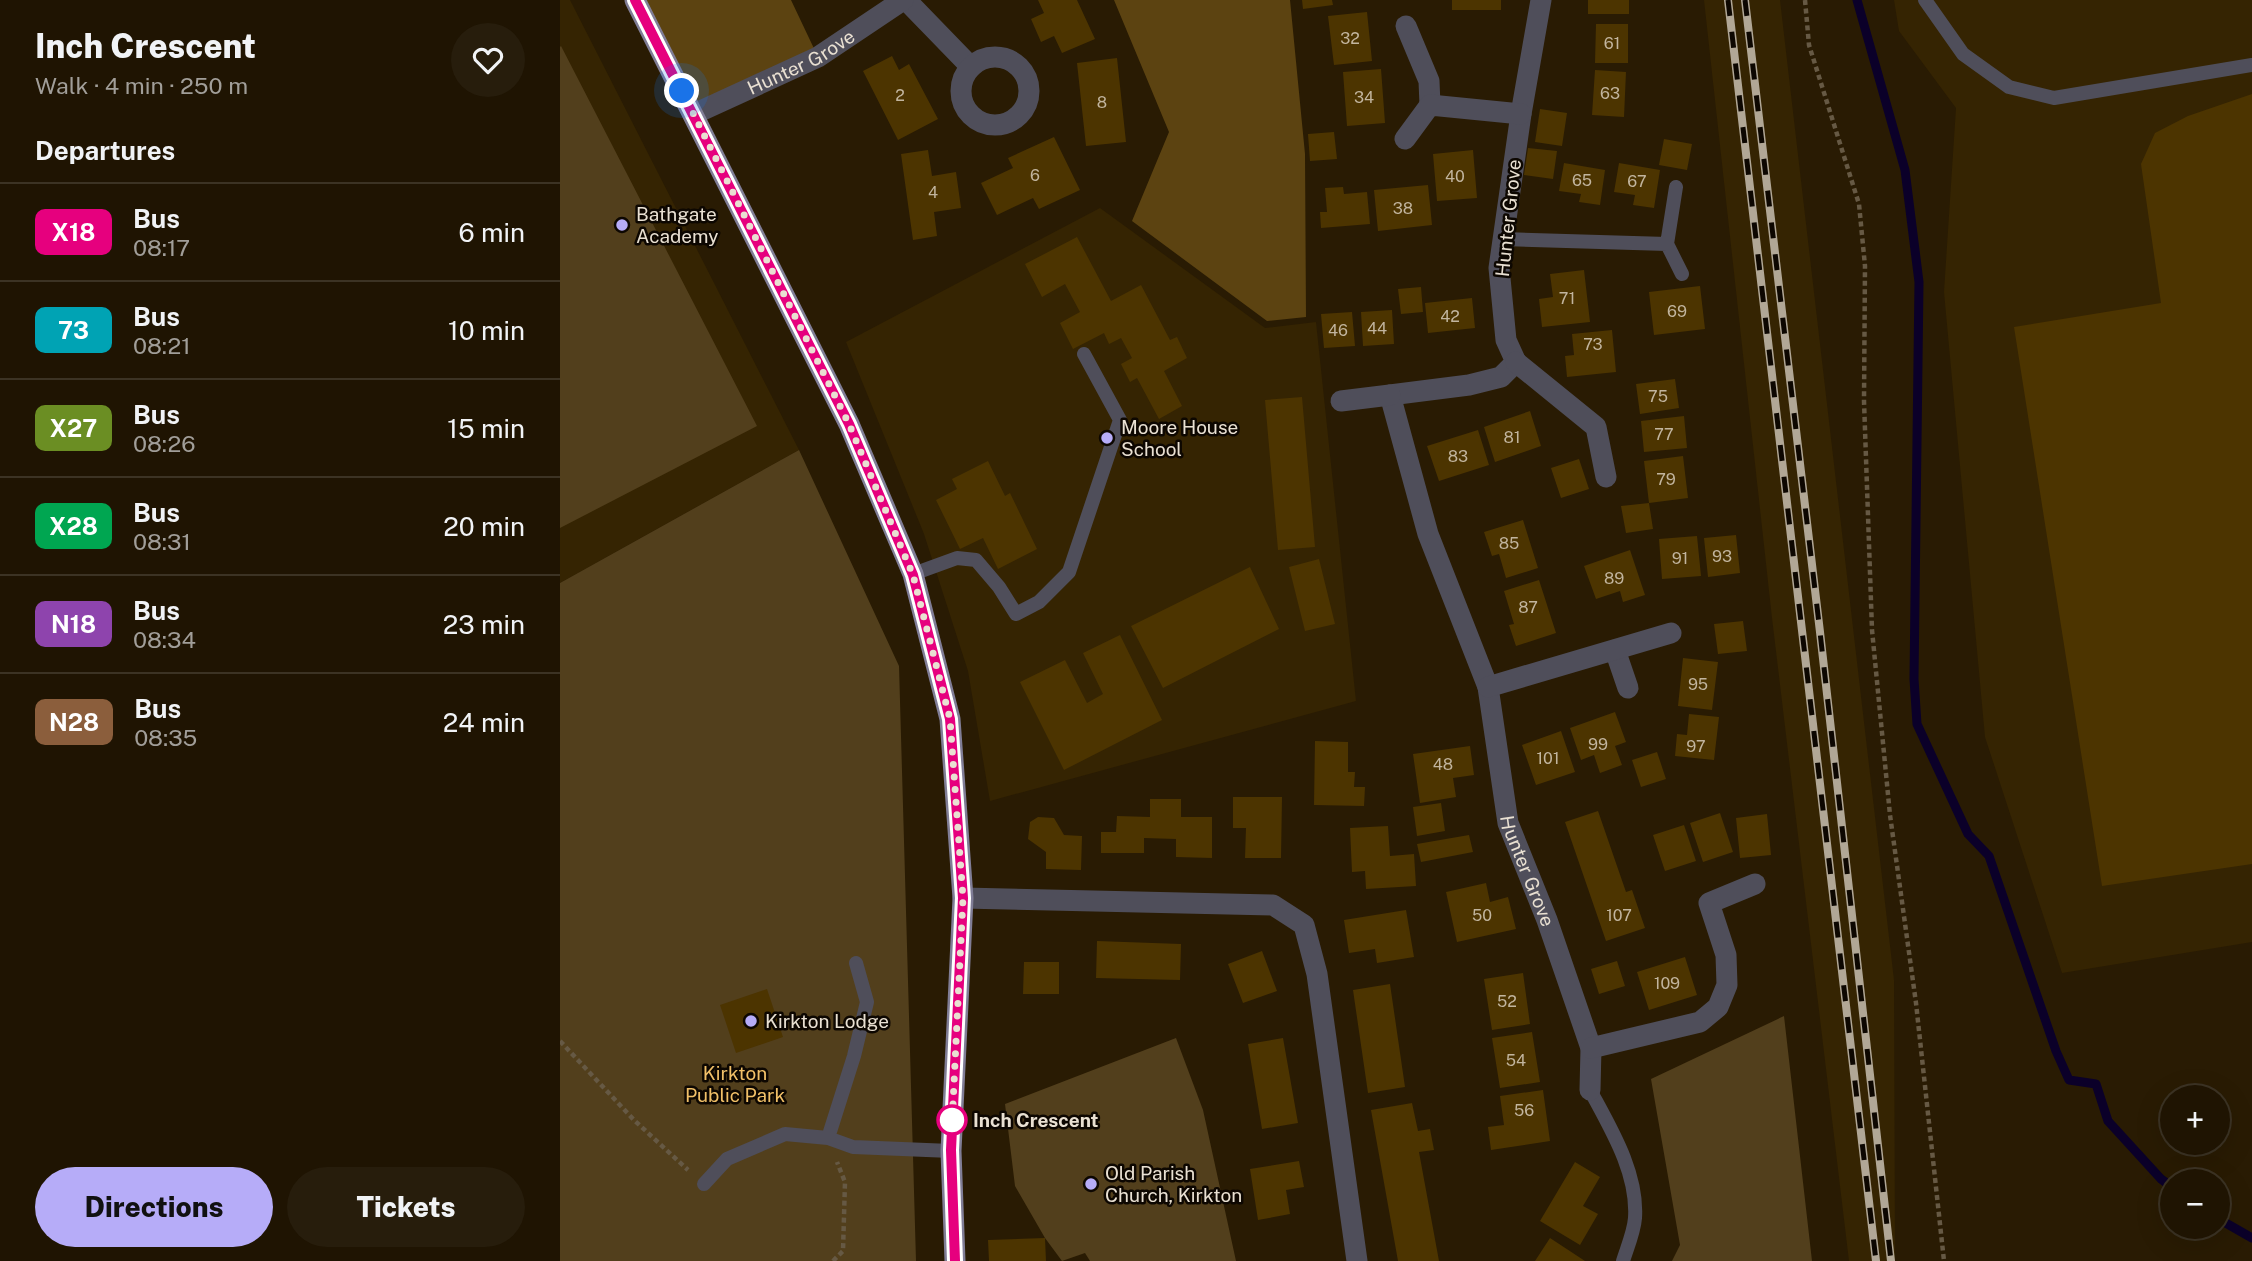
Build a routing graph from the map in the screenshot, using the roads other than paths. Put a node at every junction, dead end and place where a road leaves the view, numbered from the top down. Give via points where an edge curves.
1 (635, 0) edge
2 (905, 0) edge
3 (1541, 0) edge
4 (1925, 0) edge
5 (1406, 26) dead end
6 (2252, 65) edge
7 (971, 67) dead end
8 (1430, 105) junction
9 (694, 114) junction
10 (1521, 114) junction
11 (1405, 139) dead end
12 (1676, 187) dead end
13 (1503, 239) junction
14 (1667, 244) junction
15 (1682, 274) dead end
16 (1084, 354) dead end
17 (1516, 362) junction
18 (1390, 395) junction
19 (1341, 401) dead end
20 (1606, 477) dead end
21 (913, 575) junction
22 (1671, 633) dead end
23 (1615, 650) junction
24 (1488, 687) junction
25 (1628, 688) dead end
26 (1755, 884) dead end
27 (963, 898) junction
28 (856, 963) dead end
29 (1591, 1048) junction
30 (1590, 1090) joint
31 (828, 1138) junction
32 (951, 1150) junction
33 (704, 1184) road end
34 (955, 1261) edge
35 (1357, 1261) edge
36 (1623, 1261) edge

1 - 9 main road
2 - 7 street, Hunter Grove
2 - 9 street, Hunter Grove via 818,57
3 - 10 street, Hunter Grove
4 - 6 lane via 1963,54 2010,87 2054,98
5 - 8 street via 1429,81
8 - 10 street
8 - 11 street
9 - 21 main road via 849,424
10 - 13 street, Hunter Grove
12 - 14 lane
13 - 14 lane
13 - 17 street, Hunter Grove via 1499,268 1506,340
14 - 15 lane
16 - 21 lane via 1120,420 1069,572 1040,602 1016,614 976,560 957,558
17 - 18 street via 1501,377
17 - 20 street via 1596,427
18 - 19 street
18 - 24 street, Hunter Grove via 1428,534
21 - 27 main road via 950,719
22 - 23 street
23 - 24 street
23 - 25 street
24 - 29 street, Hunter Grove via 1508,823
26 - 29 street via 1709,903 1726,955 1727,985 1718,1007 1700,1022
27 - 32 main road
27 - 35 street via 1273,905 1304,925 1317,974
28 - 31 lane via 867,1002
29 - 30 street, Hunter Grove
30 - 36 lane via 1616,1138 1633,1185 1635,1220
31 - 32 lane via 853,1147
31 - 33 lane via 785,1134 727,1159
32 - 34 main road

